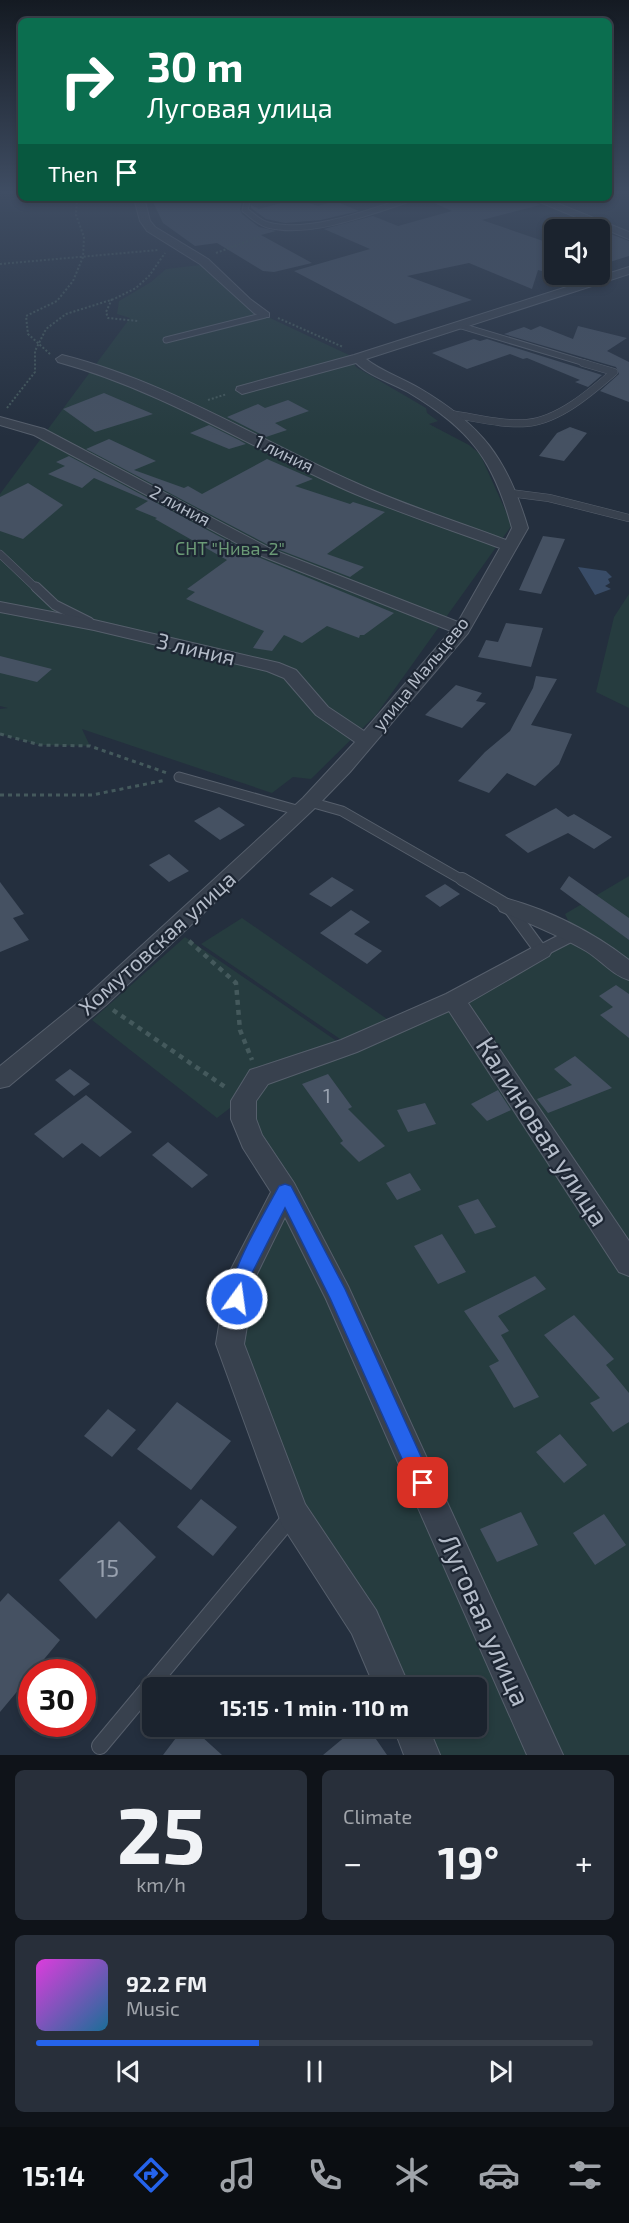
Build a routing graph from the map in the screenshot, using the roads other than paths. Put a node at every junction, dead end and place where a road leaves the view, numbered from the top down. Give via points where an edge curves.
1 (218, 273) edge
2 (620, 273) edge
3 (265, 315) joint
4 (458, 325) junction
5 (166, 340) dead end
6 (358, 358) junction
7 (62, 359) road end
8 (242, 390) road end
9 (449, 414) junction
10 (0, 421) edge
11 (510, 493) junction
12 (629, 518) edge
13 (508, 546) junction
14 (0, 554) edge
15 (0, 607) edge
16 (94, 625) junction
17 (462, 629) junction
18 (366, 741) junction
19 (179, 777) road end
20 (305, 807) junction
21 (508, 906) junction
22 (574, 934) junction
23 (541, 951) junction
24 (629, 972) edge
25 (454, 1000) junction
26 (0, 1079) edge
27 (285, 1191) junction
28 (629, 1264) edge
29 (293, 1514) junction
30 (388, 1677) edge
31 (415, 1737) edge
32 (100, 1746) dead end
33 (422, 1755) edge
34 (545, 1755) edge

1 - 3 street via 241,298
2 - 4 street
3 - 5 lane
4 - 6 street
4 - 9 lane via 614,372 565,408 530,424
6 - 8 street
6 - 9 street, улица Мальцево via 424,395
7 - 13 street, 1 линия via 98,369 186,406 352,488
9 - 11 street, улица Мальцево via 483,445
10 - 17 street, 2 линия via 39,432 265,552
11 - 12 lane via 549,498
11 - 13 street, улица Мальцево via 520,528
13 - 17 street, улица Мальцево
14 - 16 lane via 55,605
15 - 16 street, 3 линия
16 - 18 street, 3 линия via 290,674 322,711
17 - 18 street, улица Мальцево
18 - 20 street, улица Мальцево
19 - 20 lane
20 - 21 lane via 342,811
20 - 26 street, Хомутовская улица via 98,999
21 - 22 street
21 - 23 lane
22 - 23 lane
22 - 24 street
23 - 25 street
25 - 27 street, Луговая улица via 349,1046 259,1077 249,1089 245,1115
25 - 28 street, Калиновая улица
27 - 29 street via 241,1277 230,1344
27 - 34 street, Луговая улица via 338,1295
29 - 30 street via 364,1622
29 - 32 lane
31 - 33 street

